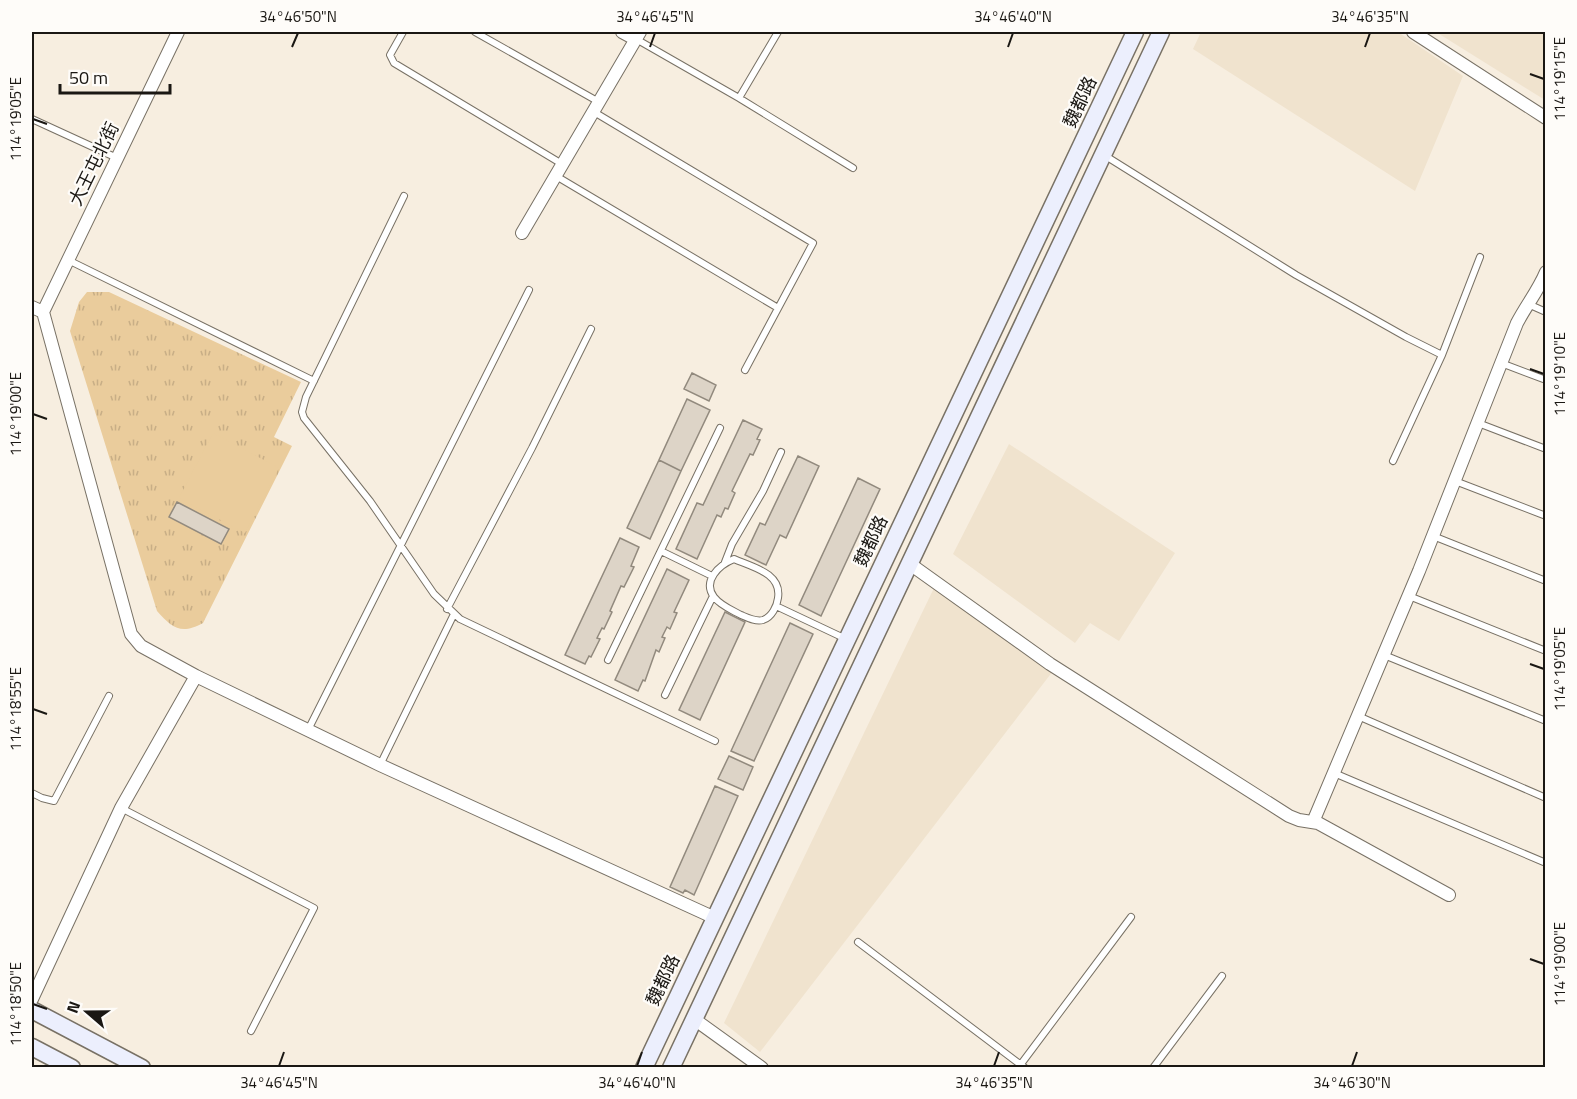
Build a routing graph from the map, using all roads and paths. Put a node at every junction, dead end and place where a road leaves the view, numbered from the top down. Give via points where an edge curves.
1 (178, 32) edge
2 (403, 32) edge
3 (475, 32) edge
4 (622, 32) edge
5 (778, 32) edge
6 (1135, 32) edge
7 (1161, 32) edge
8 (1413, 32) edge
9 (638, 35) edge
10 (740, 98) junction
11 (596, 107) junction
12 (1545, 118) edge
13 (32, 119) edge
14 (1103, 154) junction
15 (117, 158) junction
16 (562, 164) junction
17 (853, 168) dead end
18 (555, 176) junction
19 (404, 196) dead end
20 (522, 233) dead end
21 (1480, 257) dead end
22 (68, 260) junction
23 (1545, 272) edge
24 (529, 290) dead end
25 (1528, 304) junction
26 (778, 308) junction
27 (37, 309) edge
28 (1545, 312) edge
29 (591, 329) dead end
30 (1442, 355) junction
31 (1501, 363) junction
32 (745, 370) dead end
33 (1545, 380) edge
34 (314, 381) junction
35 (1478, 423) junction
36 (720, 428) dead end
37 (1545, 448) edge
38 (781, 452) dead end
39 (1393, 461) dead end
40 (1455, 480) junction
41 (1545, 516) edge
42 (1432, 536) junction
43 (400, 546) junction
44 (661, 551) junction
45 (725, 562) junction
46 (910, 564) junction
47 (712, 576) junction
48 (1545, 581) edge
49 (713, 596) junction
50 (1408, 596) junction
51 (776, 606) junction
52 (447, 609) junction
53 (454, 614) junction
54 (846, 639) junction
55 (1545, 651) edge
56 (1383, 654) junction
57 (608, 660) dead end
58 (196, 676) junction
59 (665, 695) dead end
60 (109, 696) dead end
61 (1358, 716) junction
62 (1545, 721) edge
63 (308, 730) junction
64 (715, 741) dead end
65 (381, 765) junction
66 (1334, 773) junction
67 (32, 793) edge
68 (1545, 798) edge
69 (121, 808) junction
70 (1313, 822) junction
71 (1545, 863) edge
72 (1449, 895) dead end
73 (1131, 917) dead end
74 (715, 918) junction
75 (858, 942) dead end
76 (1222, 976) dead end
77 (32, 999) edge
78 (32, 1010) edge
79 (694, 1019) junction
80 (251, 1031) dead end
81 (32, 1048) edge
82 (1021, 1066) edge
83 (72, 1068) edge
84 (142, 1068) edge
85 (644, 1068) edge
86 (671, 1068) edge
87 (762, 1068) edge
88 (1153, 1068) edge

1 - 15 street, 大王屯北街
2 - 16 lane via 390,55 394,63
3 - 11 lane
4 - 9 street
5 - 10 lane
6 - 54 main road, 魏都路
7 - 14 main road
8 - 12 street
9 - 10 lane
9 - 11 street
10 - 17 lane
11 - 16 street
11 - 26 lane via 813,243
13 - 15 lane
14 - 30 lane via 1296,275
14 - 46 main road
15 - 22 street, 大王屯北街
16 - 18 street
18 - 20 street
18 - 26 lane
19 - 34 lane
21 - 30 lane
22 - 27 street, 大王屯北街
22 - 34 lane
23 - 25 street
24 - 43 lane
25 - 28 lane
25 - 31 street
26 - 32 lane
27 - 58 street via 131,634 141,646
29 - 52 lane
30 - 39 lane
31 - 33 lane
31 - 35 street
34 - 43 lane via 302,411 304,418
35 - 37 lane
35 - 40 street
36 - 44 lane
38 - 45 lane
40 - 41 lane
40 - 42 street
42 - 48 lane
42 - 50 street
43 - 52 lane
43 - 63 lane
44 - 47 lane
44 - 57 lane
45 - 47 lane
45 - 51 lane via 734,559 773,578 779,595
46 - 70 street via 1070,677 1289,816
46 - 79 main road
47 - 49 lane
49 - 51 lane via 723,606 752,620 762,621
49 - 59 lane
50 - 55 lane
50 - 56 street
51 - 54 lane
52 - 53 lane
53 - 64 lane
53 - 65 lane
54 - 74 main road, 魏都路
56 - 61 street
56 - 62 lane
58 - 63 street
58 - 69 street
60 - 67 lane via 54,801
61 - 66 street
61 - 68 lane
63 - 65 street
65 - 74 street
66 - 70 street
66 - 71 lane
69 - 77 street
69 - 80 lane via 314,908
70 - 72 street
73 - 82 lane
74 - 85 main road, 魏都路
75 - 82 lane
76 - 88 lane
78 - 84 main road
79 - 86 main road
79 - 87 street
81 - 83 main road

